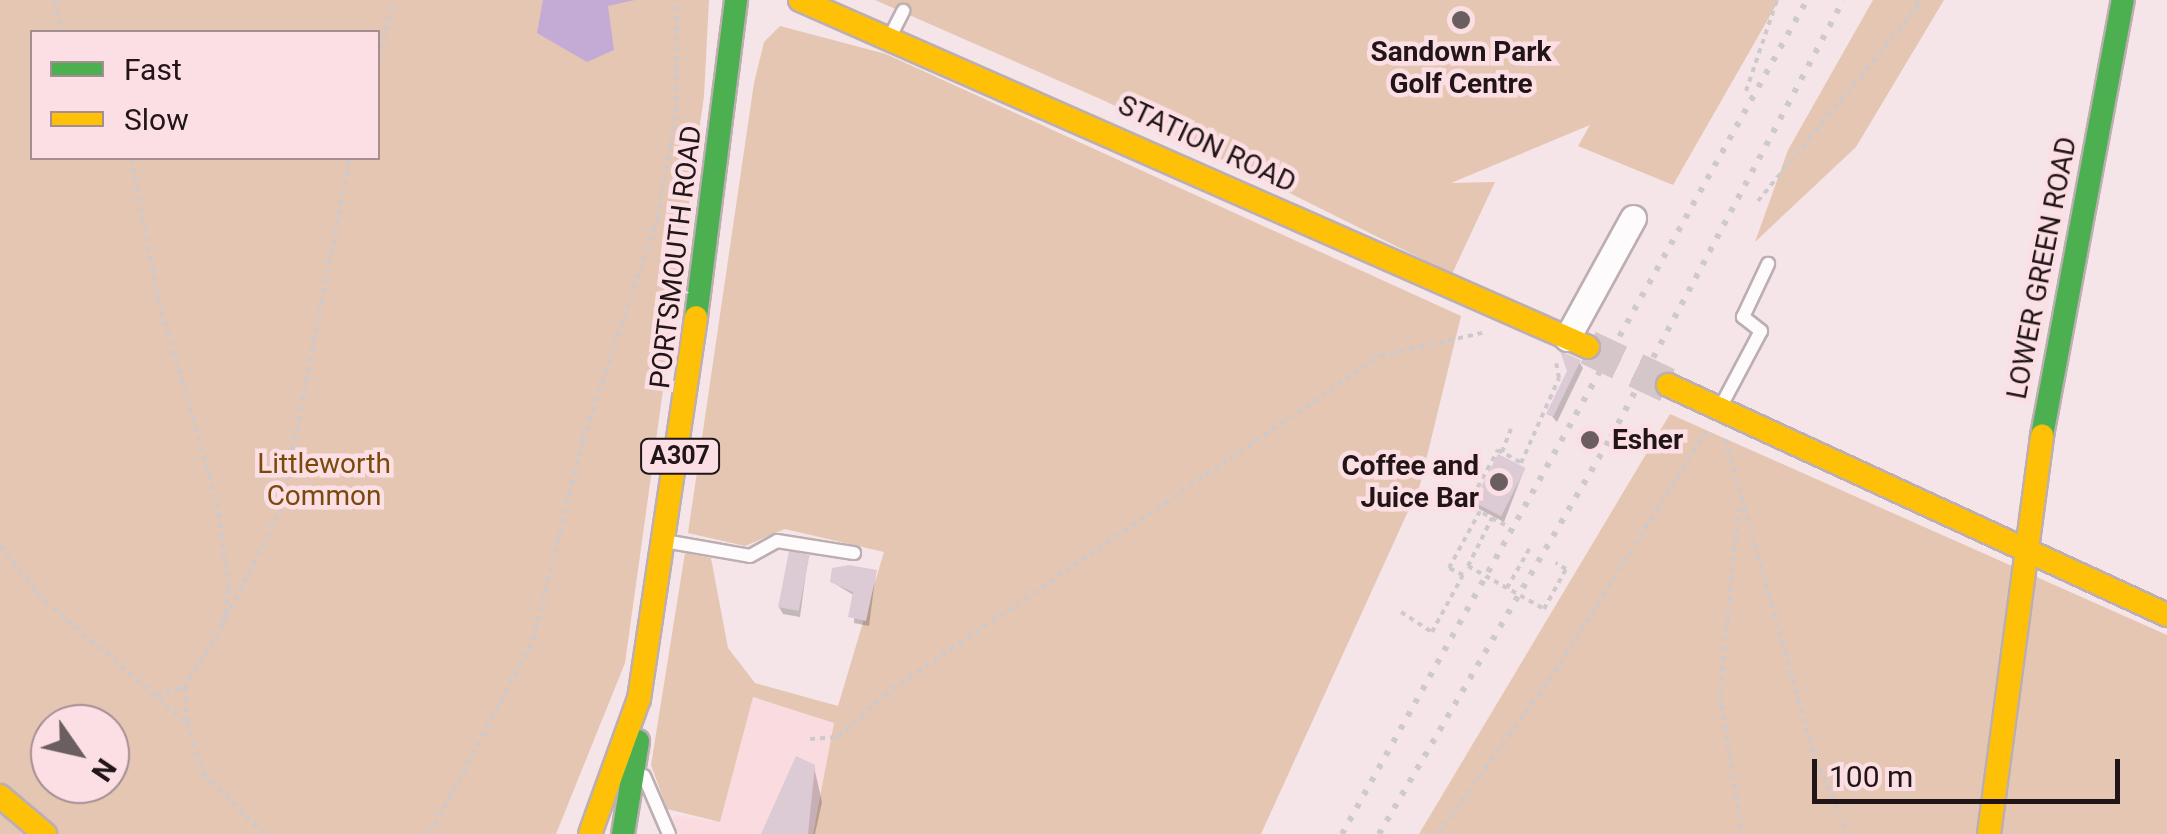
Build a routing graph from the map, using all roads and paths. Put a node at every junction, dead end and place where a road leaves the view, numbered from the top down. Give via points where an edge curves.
1 (55, 0) edge
2 (394, 0) edge
3 (677, 0) edge
4 (736, 0) edge
5 (800, 0) edge
6 (1778, 0) edge
7 (1909, 0) edge
8 (2123, 0) edge
9 (903, 11) dead end
10 (61, 30) edge
11 (892, 33) junction
12 (380, 51) edge
13 (1746, 91) dead end
14 (131, 160) edge
15 (350, 160) edge
16 (1758, 201) dead end
17 (1633, 218) dead end
18 (1768, 264) dead end
19 (1491, 330) dead end
20 (1577, 343) joint
21 (1540, 353) dead end
22 (1668, 385) tunnel mouth
23 (1719, 410) junction
24 (1511, 429) dead end
25 (1502, 452) junction
26 (1740, 502) junction
27 (1480, 511) junction
28 (1492, 518) junction
29 (1505, 526) dead end
30 (668, 542) junction
31 (0, 546) edge
32 (1531, 546) dead end
33 (2021, 546) junction
34 (854, 553) dead end
35 (1556, 563) dead end
36 (1508, 588) junction
37 (1401, 612) dead end
38 (2167, 616) edge
39 (223, 624) junction
40 (185, 686) junction
41 (155, 695) junction
42 (639, 699) junction
43 (187, 722) junction
44 (810, 739) dead end
45 (637, 765) junction
46 (607, 784) junction
47 (0, 796) edge
48 (46, 834) edge
49 (264, 834) edge
50 (430, 834) edge
51 (577, 834) edge
52 (590, 834) edge
53 (623, 834) edge
54 (668, 834) edge
55 (1438, 834) edge
56 (1742, 834) edge
57 (1848, 834) edge
58 (1989, 834) edge

1 - 10 path
2 - 12 path
3 - 50 path via 676,110 657,219 582,440 533,640
4 - 30 main road, PORTSMOUTH ROAD / A307
5 - 11 main road, STATION ROAD
6 - 13 path
7 - 16 path via 1919,6
8 - 33 main road, LOWER GREEN ROAD
9 - 11 lane
11 - 20 main road, STATION ROAD
14 - 39 path via 160,302 217,503 229,589
15 - 39 path via 281,509
17 - 20 street
18 - 23 lane via 1743,317 1760,331
19 - 44 path via 1380,356 884,695 838,737
21 - 25 path via 1554,358 1560,378 1521,464
22 - 23 main road
23 - 26 path
23 - 33 main road
23 - 55 path via 1560,664
24 - 25 path
25 - 27 path via 1468,505
26 - 56 path via 1720,696
26 - 57 path via 1812,749
27 - 28 path
27 - 37 path via 1449,568 1463,575 1432,632
28 - 29 path
28 - 36 path, bridge via 1468,566
30 - 34 lane via 750,556 777,541
30 - 42 main road, PORTSMOUTH ROAD / A307
31 - 41 path via 45,601
32 - 36 path
33 - 38 main road
33 - 58 main road, LOWER GREEN ROAD
35 - 36 path, bridge via 1566,569 1544,609
39 - 40 path
40 - 41 path
40 - 43 path
41 - 43 path
42 - 45 main road, PORTSMOUTH ROAD / A307
42 - 46 main road, PORTSMOUTH ROAD / A307
43 - 49 path via 204,774
45 - 53 main road, PORTSMOUTH ROAD / A307
45 - 54 lane
46 - 51 main road
46 - 52 main road, PORTSMOUTH ROAD / A307
47 - 48 main road

